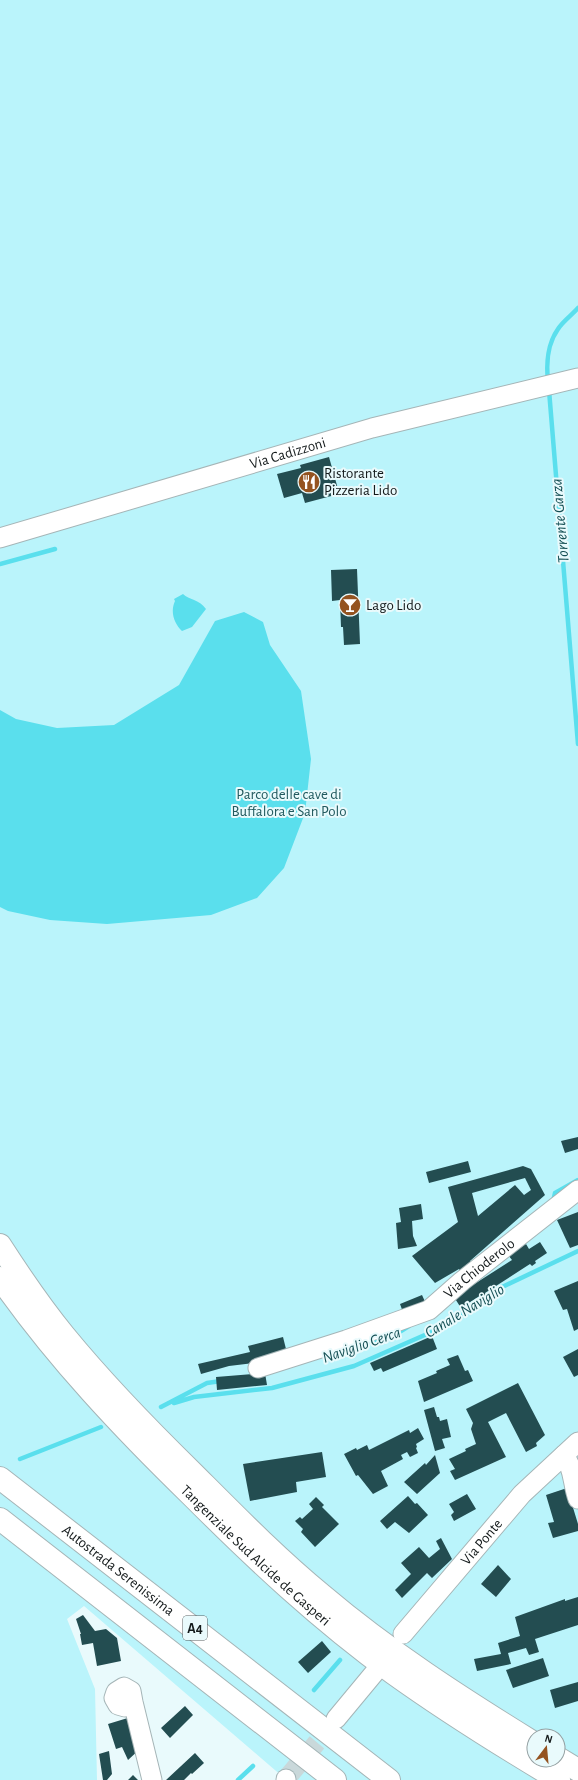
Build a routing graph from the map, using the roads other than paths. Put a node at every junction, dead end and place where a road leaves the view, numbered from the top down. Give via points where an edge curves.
1 (571, 380) edge
2 (0, 538) edge
3 (578, 1190) edge
4 (0, 1245) edge
5 (0, 1278) edge
6 (258, 1368) dead end
7 (578, 1442) edge
8 (564, 1455) junction
9 (0, 1478) edge
10 (578, 1499) edge
11 (0, 1519) edge
12 (403, 1634) dead end
13 (375, 1672) dead end
14 (134, 1702) dead end
15 (336, 1720) tunnel mouth
16 (526, 1738) edge
17 (566, 1763) edge
18 (578, 1770) edge
19 (152, 1780) edge
20 (335, 1780) edge
21 (389, 1780) edge
22 (558, 1780) edge

1 - 2 street, Via Cadizzoni via 372,428
3 - 6 street, Via Chioderolo via 429,1310
4 - 16 highway, Tangenziale Sud Alcide de Gasperi via 64,1335 149,1430 268,1548 328,1600 403,1659
5 - 22 highway, Tangenziale Sud Alcide de Gasperi via 52,1348 137,1443 257,1561 311,1609 393,1673 477,1730
7 - 8 street, Via Ponte
8 - 10 street via 571,1463
8 - 12 street, Via Ponte via 522,1494
9 - 21 highway, Autostrada Serenissima / A4
11 - 20 highway, A4
13 - 15 street
14 - 19 street
17 - 18 highway

